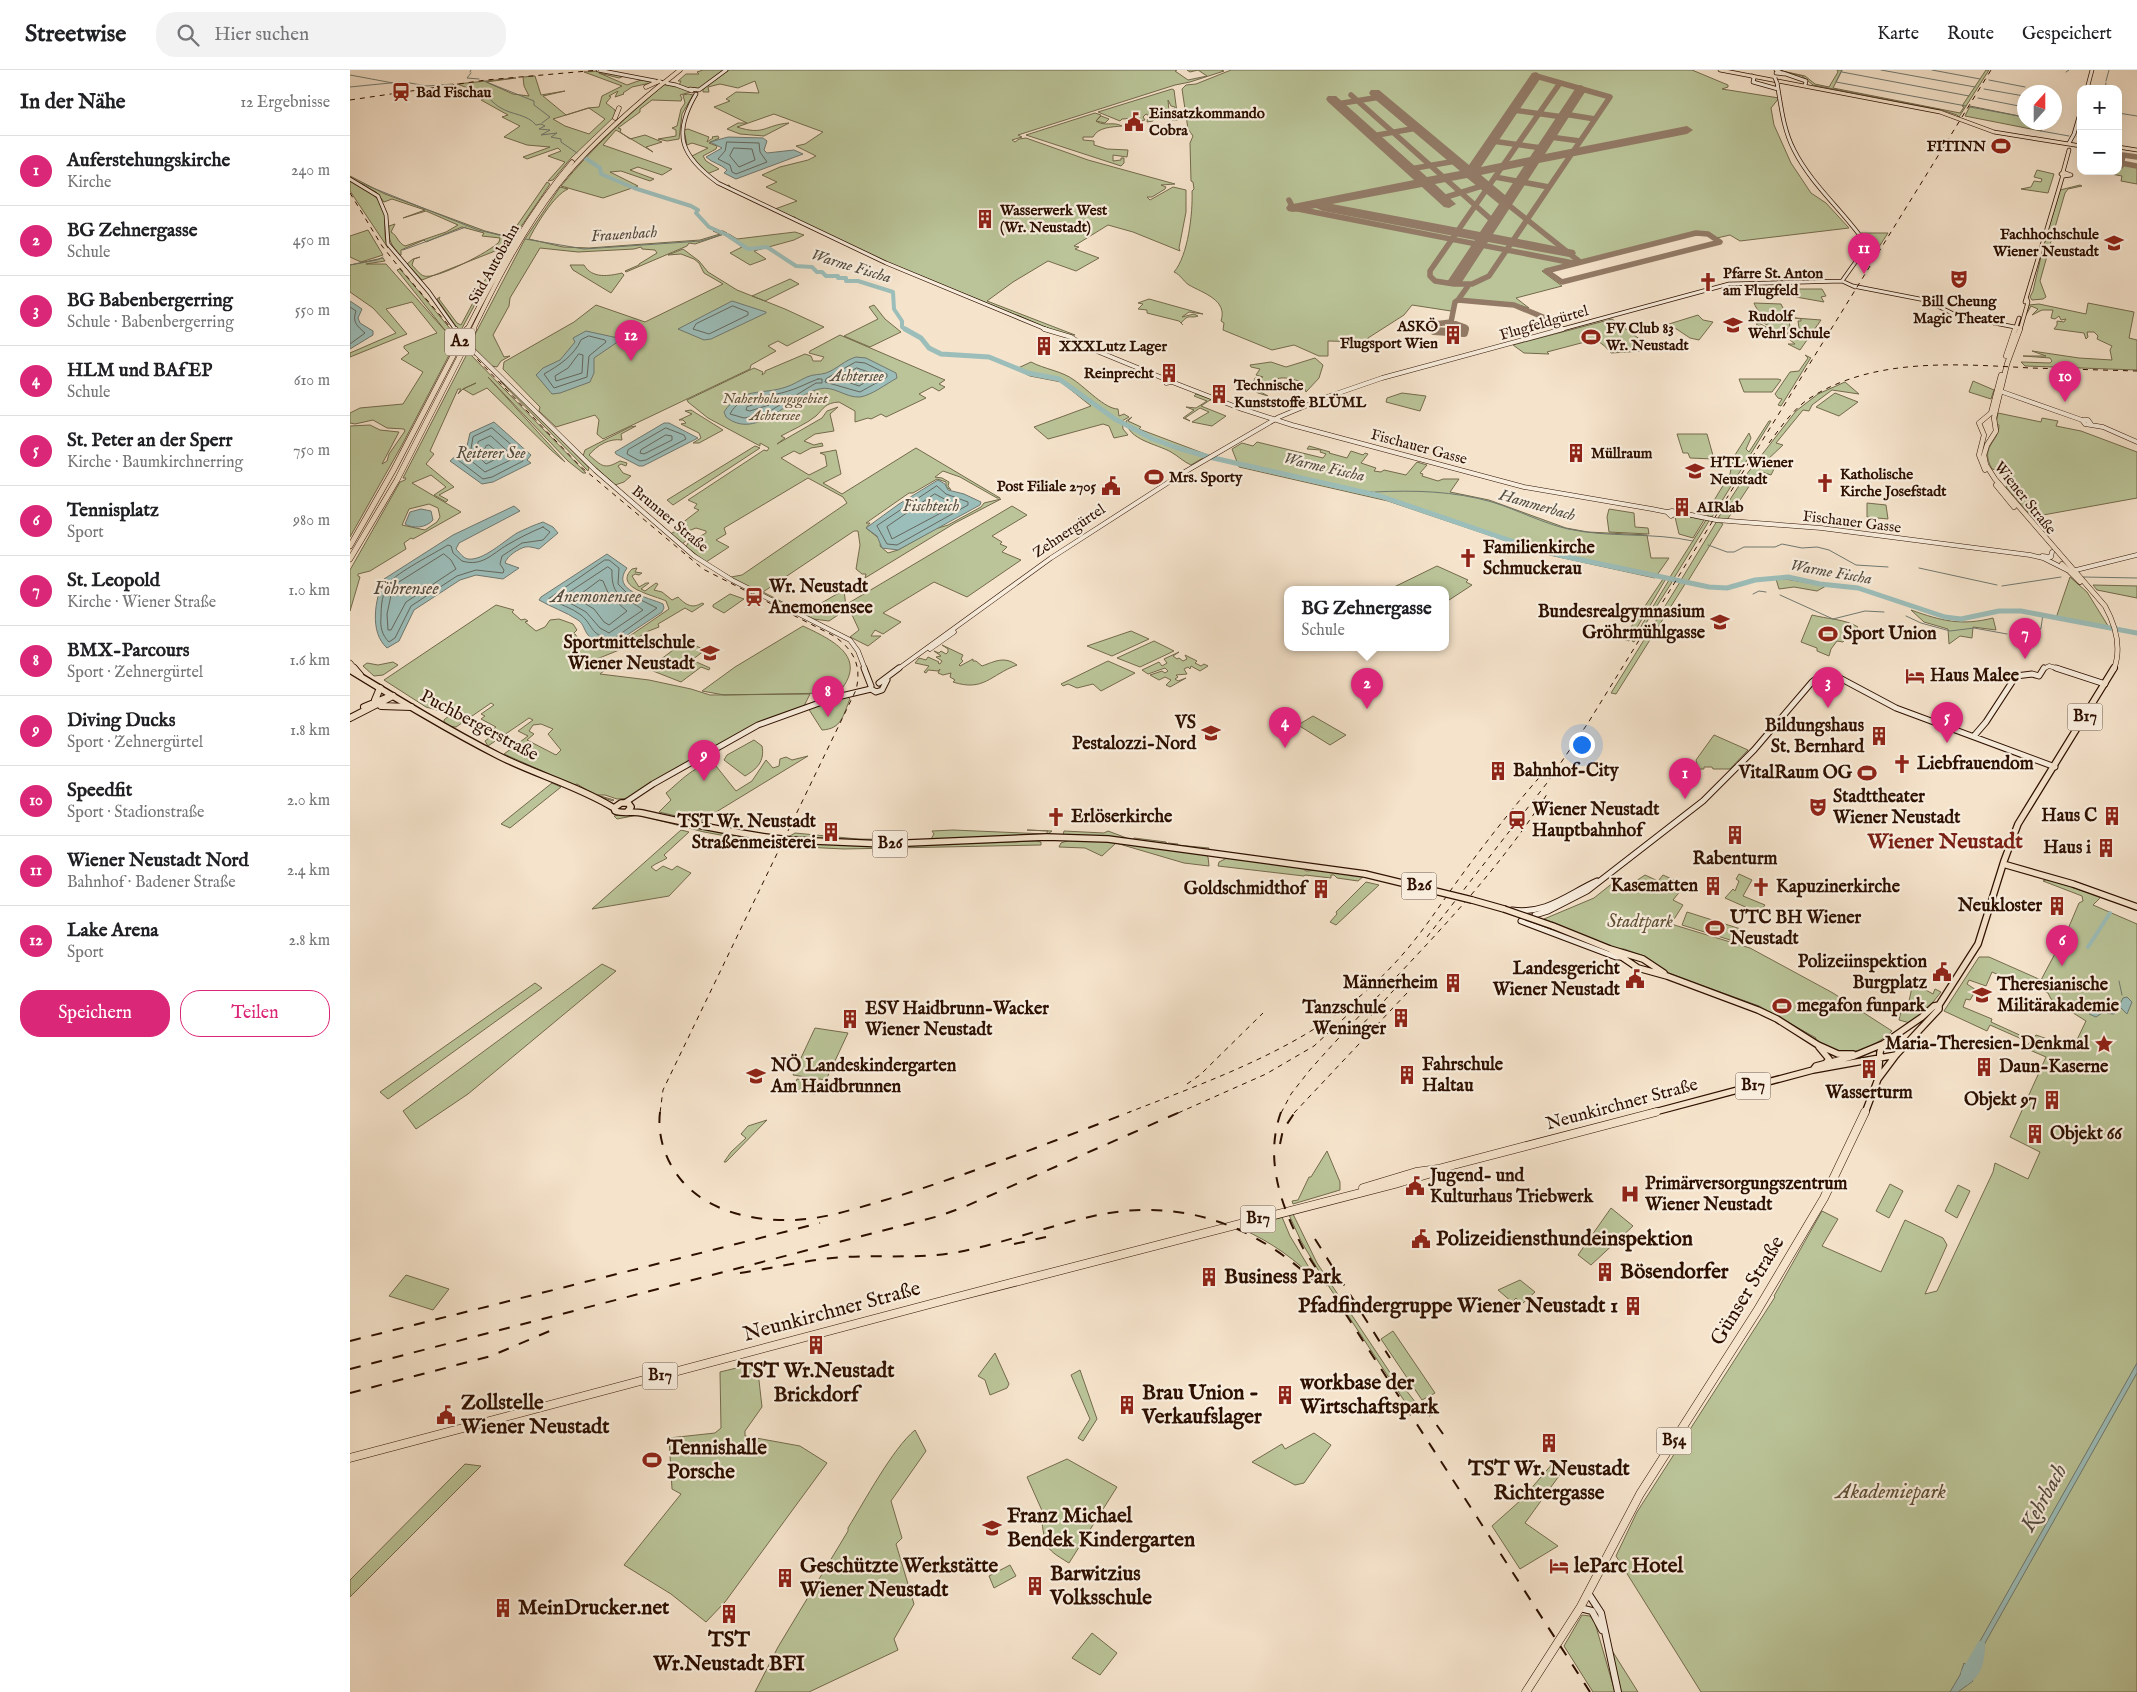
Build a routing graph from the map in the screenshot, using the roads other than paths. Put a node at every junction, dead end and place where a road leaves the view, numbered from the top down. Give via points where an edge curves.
1 (598, 70) edge
2 (675, 70) edge
3 (680, 70) edge
4 (726, 70) edge
5 (1720, 70) edge
6 (2092, 70) edge
7 (1778, 73) edge
8 (1753, 77) junction
9 (661, 81) junction
10 (2088, 85) edge
11 (1806, 86) junction
12 (646, 87) dead end
13 (1778, 89) junction
14 (694, 92) junction
15 (619, 108) dead end
16 (615, 118) junction
17 (2077, 124) edge
18 (2070, 146) junction
19 (2077, 147) edge
20 (2122, 148) edge
21 (2137, 150) edge
22 (350, 179) edge
23 (556, 184) junction
24 (1843, 282) junction
25 (2018, 328) junction
26 (1999, 391) junction
27 (1275, 420) junction
28 (2137, 442) edge
29 (350, 546) edge
30 (2052, 552) junction
31 (2025, 554) junction
32 (2137, 555) edge
33 (2038, 556) junction
34 (350, 559) edge
35 (2067, 570) junction
36 (2073, 571) junction
37 (2115, 627) junction
38 (350, 663) edge
39 (350, 670) edge
40 (360, 675) junction
41 (2105, 684) junction
42 (876, 685) junction
43 (380, 688) junction
44 (393, 696) junction
45 (373, 705) junction
46 (410, 707) junction
47 (350, 716) edge
48 (1974, 736) junction
49 (2055, 767) junction
50 (616, 805) junction
51 (629, 806) junction
52 (2003, 864) junction
53 (1602, 880) junction
54 (2137, 907) edge
55 (1504, 909) junction
56 (1537, 915) junction
57 (1540, 928) junction
58 (1610, 949) junction
59 (1622, 957) junction
60 (1637, 957) junction
61 (1647, 961) junction
62 (1643, 970) junction
63 (1667, 976) junction
64 (1939, 1005) junction
65 (1890, 1040) junction
66 (1883, 1044) junction
67 (1819, 1047) junction
68 (1899, 1053) junction
69 (1881, 1058) junction
70 (1839, 1059) junction
71 (1866, 1059) junction
72 (1826, 1063) junction
73 (1879, 1069) junction
74 (1813, 1070) junction
75 (1878, 1080) junction
76 (350, 1458) edge
77 (1588, 1593) junction
78 (1580, 1608) junction
79 (1606, 1641) junction
80 (1526, 1692) edge
81 (1618, 1692) edge

1 - 14 main road
2 - 9 highway, Süd Autobahn / A2
3 - 9 highway, Süd Autobahn / A2
4 - 14 main road, Fischauer Gasse via 699,90 701,92
5 - 8 main road
6 - 10 main road
7 - 11 main road via 1804,79
7 - 13 main road, bridge
8 - 11 main road
8 - 13 main road via 1752,82 1758,85
9 - 12 highway
9 - 16 highway, Süd Autobahn / A2
9 - 23 highway, Süd Autobahn / A2
11 - 18 main road via 1940,112 1990,130
13 - 24 main road via 1794,149 1864,241 1864,250
14 - 27 main road, Fischauer Gasse via 682,117 682,140 689,156 708,177 735,193 982,303 1166,379 1166,383 1172,382
15 - 16 highway
16 - 23 highway, Süd Autobahn / A2 via 578,155
17 - 18 main road
18 - 19 main road
18 - 25 main road, Wiener Straße / B17 via 2065,173
20 - 21 main road
22 - 42 main road, Brunner Straße, bridge via 378,196 386,215 388,244 472,349 589,465 694,556 732,580 846,637 859,650 867,677
23 - 29 highway, Süd Autobahn / A2 via 525,223 503,259 400,458
23 - 34 highway, Süd Autobahn / A2 via 509,260 412,450
24 - 25 main road, Flugfeldgürtel via 1925,300 1958,316
24 - 27 main road, Flugfeldgürtel via 1730,284 1382,378
25 - 26 main road, Wiener Straße / B17
26 - 28 main road
26 - 30 main road, Wiener Straße / B17 via 1991,413 1979,423 1984,435 1979,458 1989,477
26 - 36 main road, Wiener Straße / B17 via 1993,420 1995,432 1985,448 1985,462 1995,479
27 - 31 main road, Fischauer Gasse via 1524,487 1667,512 1671,516 1676,513 1716,520 1827,529
27 - 42 main road, Zehnergürtel via 1055,558 911,664
30 - 33 main road, Fischauer Gasse via 2050,557
30 - 35 main road, Wiener Straße / B17
31 - 33 main road, Fischauer Gasse
31 - 35 main road, Fischauer Gasse
32 - 36 main road
33 - 35 main road, Fischauer Gasse
35 - 36 main road
35 - 37 main road, B17 via 2089,590
36 - 37 main road, B17 via 2097,596
37 - 41 main road, B17 via 2118,659
38 - 40 highway
39 - 40 main road, Puchbergerstraße / B26
40 - 43 main road, Puchbergerstraße / B26
41 - 48 main road via 2049,666 2039,676 2016,676
41 - 49 main road, B17
42 - 51 main road via 861,693 846,694 769,721 662,779
43 - 44 main road, Puchbergerstraße / B26
43 - 45 highway
44 - 45 highway
44 - 46 main road, Puchbergerstraße / B26
45 - 46 highway
45 - 47 highway
46 - 50 main road, Puchbergerstraße / B26 via 536,774
48 - 49 main road
48 - 53 main road via 1896,708 1836,676 1825,675 1815,679 1756,748 1703,801
49 - 52 main road, B17 via 2018,824
50 - 51 main road, B26
50 - 51 main road, B26 via 614,811 618,813
51 - 55 main road, B26, bridge via 648,814 712,829 791,840 885,844 1047,837 1108,839 1366,874
52 - 54 main road
52 - 64 main road, B17 via 1978,944
53 - 55 main road, bridge via 1532,911
53 - 56 main road via 1580,896
55 - 58 main road, B26, bridge
56 - 57 main road
56 - 57 main road via 1520,921
57 - 59 main road
58 - 59 main road, B26
58 - 60 main road, B26
59 - 60 main road
59 - 62 main road, B26
60 - 61 main road, B26
61 - 62 main road via 1647,968
61 - 63 main road, B26
62 - 63 main road, B26
63 - 67 main road, B26 via 1758,1010
64 - 65 main road, B17
64 - 68 main road, B17
65 - 66 main road, B17
65 - 68 main road via 1902,1046
66 - 69 main road
66 - 70 main road, Neunkirchner Straße / B17
67 - 70 main road, B26
67 - 72 main road via 1828,1059
68 - 69 main road, Neunkirchner Straße / B17
68 - 75 main road, B54
69 - 71 main road, Neunkirchner Straße / B17
69 - 73 main road, B54
70 - 71 main road, Neunkirchner Straße / B17 via 1850,1062
70 - 72 main road, Neunkirchner Straße / B17
70 - 74 main road, Neunkirchner Straße / B17
71 - 73 main road
72 - 74 main road, Neunkirchner Straße / B17
73 - 75 main road, B54
74 - 76 main road, Neunkirchner Straße / B17
75 - 77 main road, Günser Straße / B54 via 1859,1128 1824,1198 1630,1512
77 - 78 main road, B54
77 - 79 main road via 1601,1613
78 - 79 main road via 1595,1614
78 - 80 main road, B54
79 - 81 main road

